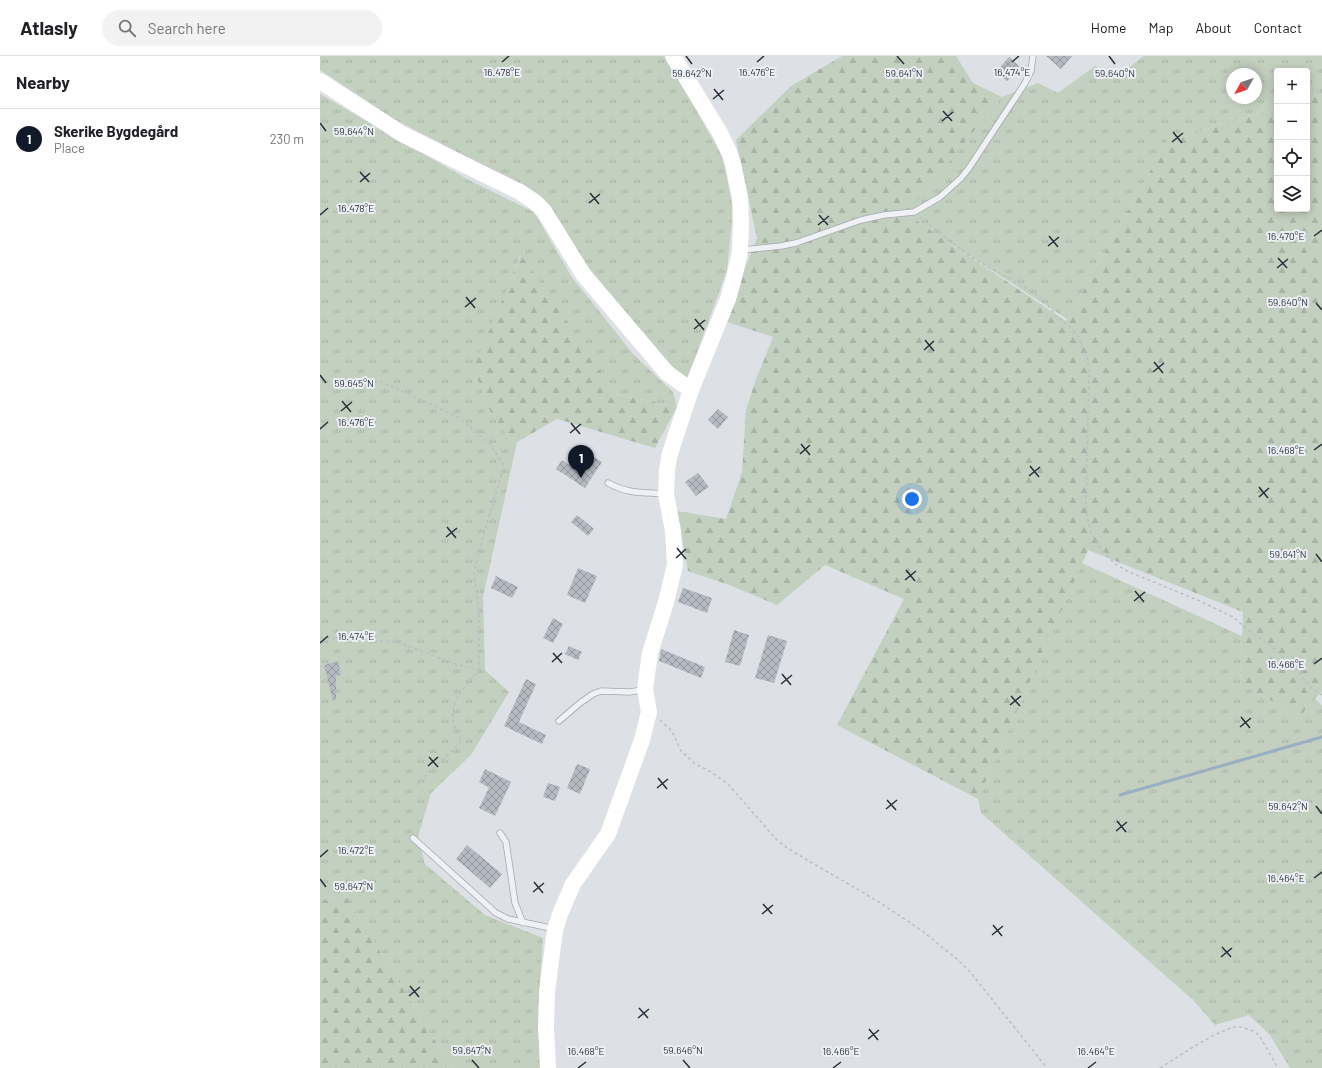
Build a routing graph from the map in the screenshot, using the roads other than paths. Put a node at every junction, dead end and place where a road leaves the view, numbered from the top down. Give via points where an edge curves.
1 (673, 56) edge
2 (1033, 56) edge
3 (320, 81) edge
4 (740, 251) junction
5 (691, 390) junction
6 (608, 483) dead end
7 (666, 494) junction
8 (645, 689) junction
9 (559, 721) dead end
10 (500, 833) dead end
11 (413, 838) dead end
12 (523, 923) junction
13 (555, 930) junction
14 (548, 1068) edge

1 - 4 street via 729,152 740,198
2 - 4 lane via 1031,72 1026,83 969,168 953,187 940,197 914,212 884,214 796,243
3 - 5 street via 402,134 520,192 535,202 549,218 583,274 601,296 667,373
4 - 5 street via 728,299
5 - 7 street via 669,457
6 - 7 lane via 627,491
7 - 8 street via 673,532 675,565 650,653
8 - 9 lane via 629,692 601,691 580,703
8 - 13 street via 649,712 642,740 608,834 573,884
10 - 12 lane via 506,842 515,903
11 - 12 lane via 496,913
12 - 13 lane
13 - 14 street via 547,992

